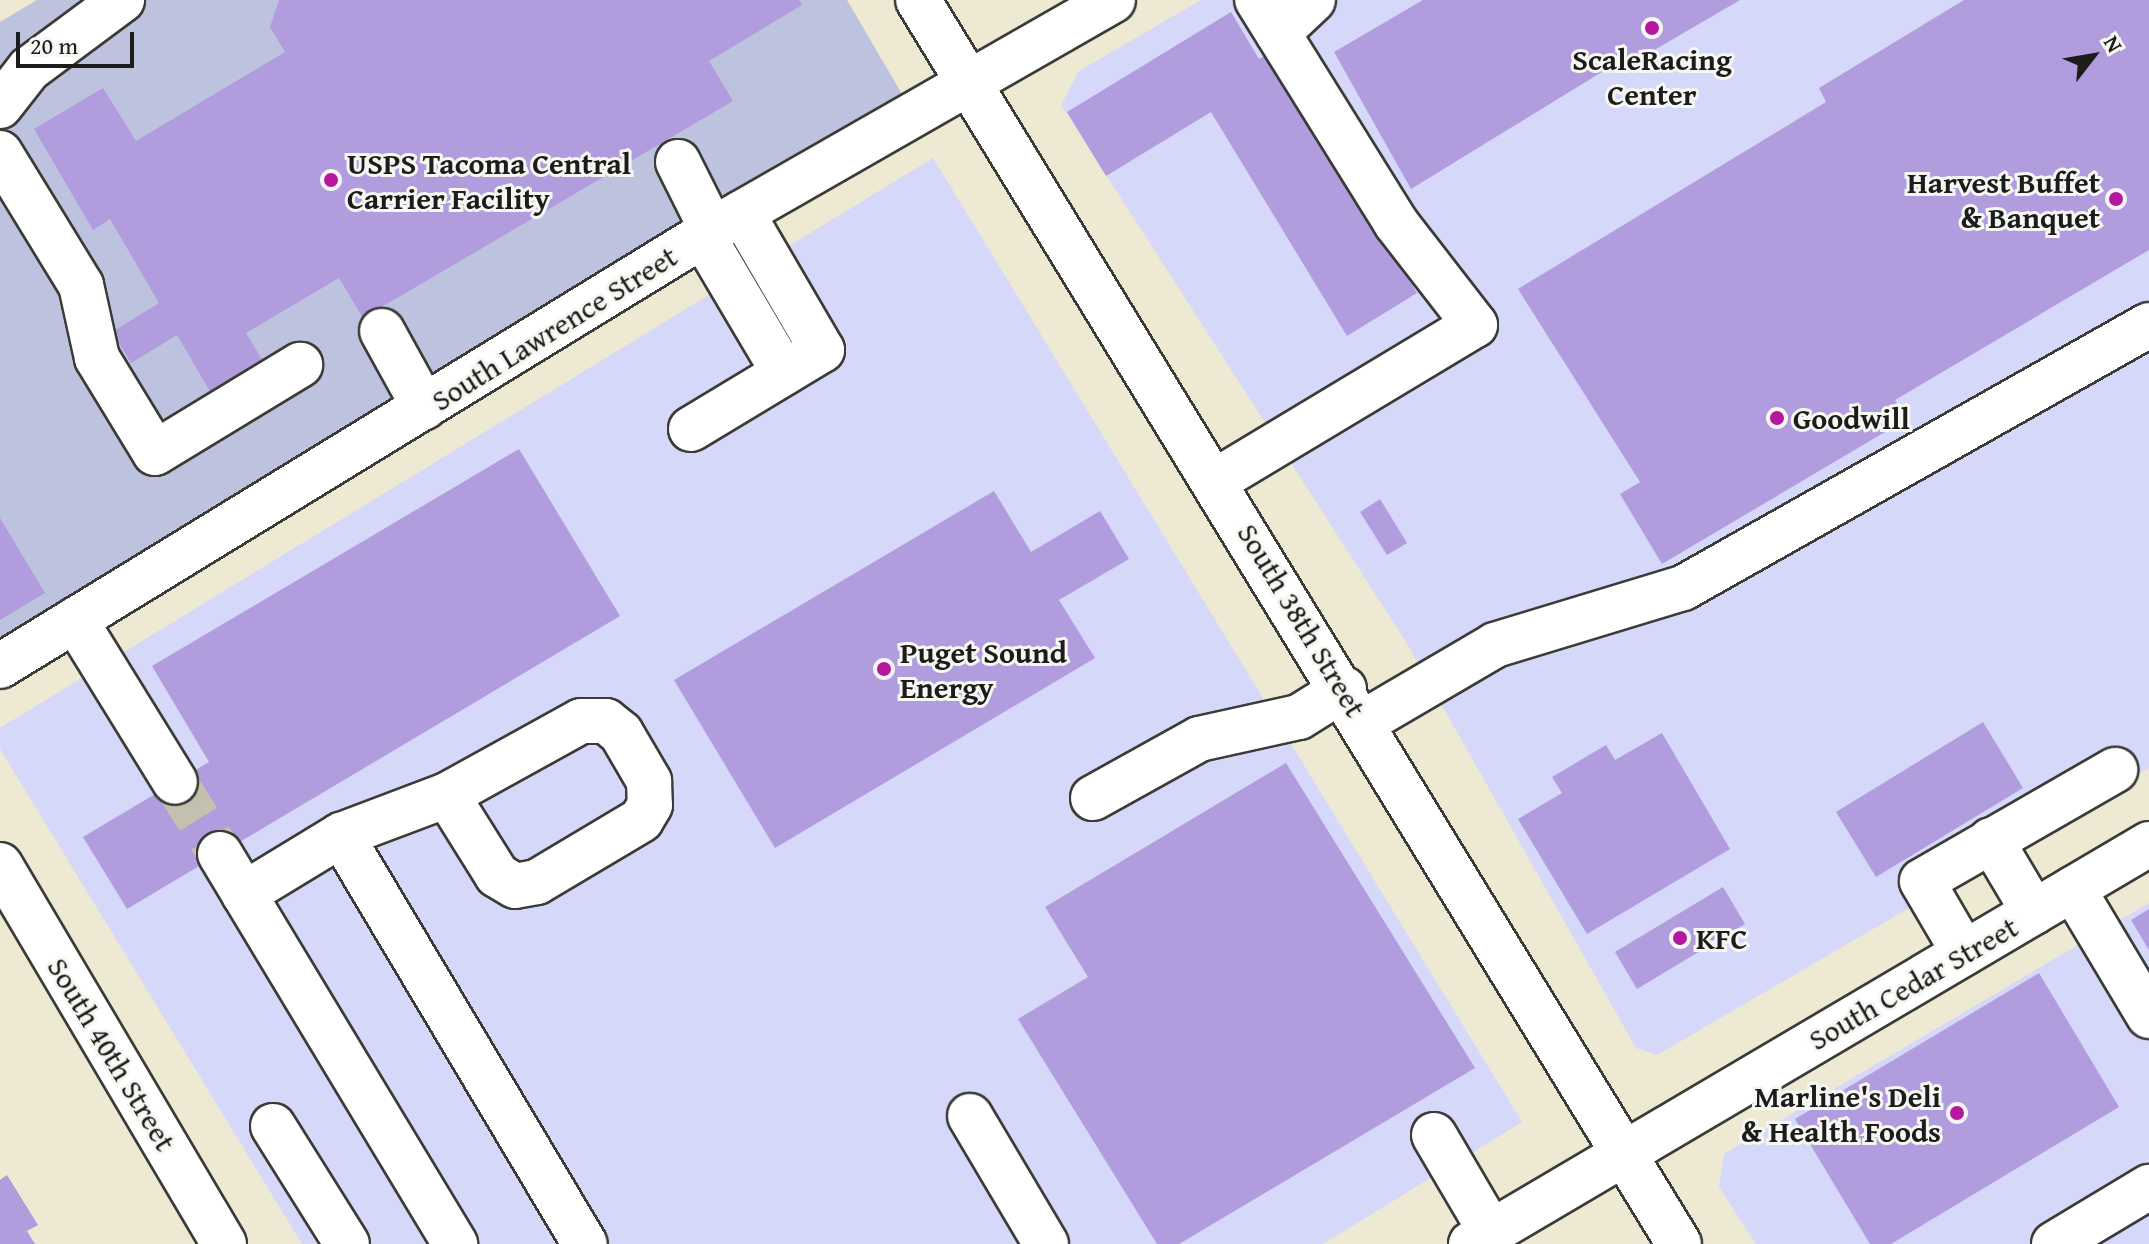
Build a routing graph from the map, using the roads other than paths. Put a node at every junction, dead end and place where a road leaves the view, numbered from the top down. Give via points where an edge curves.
1 (122, 0) edge
2 (918, 0) edge
3 (1113, 0) edge
4 (1313, 0) edge
5 (1268, 16) edge
6 (971, 83) junction
7 (0, 106) edge
8 (0, 153) edge
9 (678, 162) dead end
10 (719, 226) junction
11 (2149, 325) edge
12 (382, 331) dead end
13 (300, 365) dead end
14 (784, 373) junction
15 (424, 407) junction
16 (691, 429) dead end
17 (1217, 480) junction
18 (75, 620) junction
19 (0, 666) edge
20 (1354, 705) junction
21 (2115, 770) dead end
22 (175, 782) tunnel mouth
23 (447, 795) junction
24 (1093, 798) dead end
25 (341, 835) junction
26 (1991, 840) junction
27 (2149, 844) edge
28 (220, 854) tunnel mouth
29 (2, 874) edge
30 (2073, 889) junction
31 (244, 894) junction
32 (2034, 912) junction
33 (1964, 953) junction
34 (2149, 1016) edge
35 (970, 1116) dead end
36 (273, 1126) dead end
37 (1434, 1135) dead end
38 (1623, 1153) junction
39 (2149, 1187) edge
40 (1481, 1238) edge
41 (224, 1244) edge
42 (347, 1244) edge
43 (455, 1244) edge
44 (585, 1244) edge
45 (1046, 1244) edge
46 (1679, 1244) edge
47 (2054, 1244) edge

1 - 7 street via 29,69
2 - 6 street, South 38th Street
3 - 6 street, South Lawrence Street
4 - 5 street
5 - 17 street via 1396,223 1475,325
6 - 10 street, South Lawrence Street
6 - 17 street, South 38th Street
8 - 13 street via 81,285 97,358 155,453
9 - 10 street
10 - 14 street
10 - 14 street via 822,350
10 - 15 street, South Lawrence Street
11 - 20 street via 1683,588 1495,645
12 - 15 street
14 - 16 street
15 - 18 street, South Lawrence Street
17 - 20 street, South 38th Street
18 - 19 street, South Lawrence Street
18 - 22 street
20 - 24 street via 1199,739
20 - 38 street, South 38th Street
21 - 26 street
23 - 23 street via 497,875 515,886 537,882 641,820 650,805 649,781 606,721 581,721
23 - 25 street
25 - 31 street
25 - 44 street
26 - 32 street
26 - 33 street via 1922,881
27 - 30 street, South Cedar Street
28 - 31 street
29 - 41 street, South 40th Street
30 - 32 street, South Cedar Street
30 - 34 street
31 - 43 street
32 - 33 street, South Cedar Street
33 - 38 street, South Cedar Street
35 - 45 street
36 - 42 street
37 - 40 street
38 - 40 street, South Cedar Street
38 - 46 street, South 38th Street
39 - 47 street

